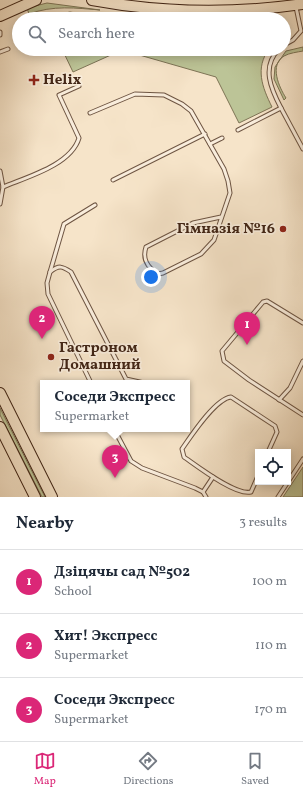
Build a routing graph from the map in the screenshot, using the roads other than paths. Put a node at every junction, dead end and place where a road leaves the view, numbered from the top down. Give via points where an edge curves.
1 (36, 0) edge
2 (92, 0) edge
3 (299, 4) edge
4 (0, 16) edge
5 (291, 42) edge
6 (8, 49) dead end
7 (0, 52) edge
8 (274, 56) edge
9 (79, 86) dead end
10 (281, 108) junction
11 (90, 113) dead end
12 (238, 130) dead end
13 (205, 134) junction
14 (222, 138) dead end
15 (210, 144) junction
16 (303, 148) edge
17 (0, 171) edge
18 (113, 180) dead end
19 (3, 187) junction
20 (0, 204) edge
21 (95, 205) dead end
22 (221, 217) junction
23 (50, 272) junction
24 (303, 323) edge
25 (303, 361) edge
26 (126, 379) joint
27 (90, 380) edge
28 (130, 380) edge
29 (0, 393) edge
30 (279, 400) junction
31 (303, 415) edge
32 (1, 431) edge
33 (116, 432) edge
34 (269, 449) edge
35 (303, 459) edge
36 (213, 477) junction
37 (255, 483) edge
38 (203, 492) junction
39 (35, 497) edge
40 (52, 497) edge
41 (206, 497) edge
42 (278, 497) edge

1 - 4 main road
2 - 3 main road via 150,9 180,10 239,11
3 - 5 lane via 300,31
6 - 7 lane
8 - 10 lane via 270,62 268,79
9 - 19 lane via 59,95 79,138 75,147 48,169
10 - 12 lane
10 - 16 lane
11 - 13 lane via 135,94 164,95 191,111
13 - 15 lane
13 - 18 lane
14 - 15 lane
15 - 22 lane via 228,181 230,193
17 - 19 lane
19 - 20 lane
21 - 23 lane via 64,224
22 - 22 lane via 214,240 201,254 163,273 158,274 150,269 144,254 146,247 193,223
23 - 26 lane via 58,266 63,266 71,272
23 - 27 lane via 46,283 48,294
24 - 30 lane via 267,301 263,302 222,352 224,361
25 - 30 lane via 290,388
26 - 28 lane
29 - 40 main road
30 - 31 lane
32 - 39 main road
33 - 38 lane via 131,461 142,468
34 - 36 lane via 277,432 275,426 231,397 227,398 203,419 182,449 184,457
35 - 42 lane
36 - 37 lane via 247,493 251,492
36 - 38 lane
38 - 41 lane

